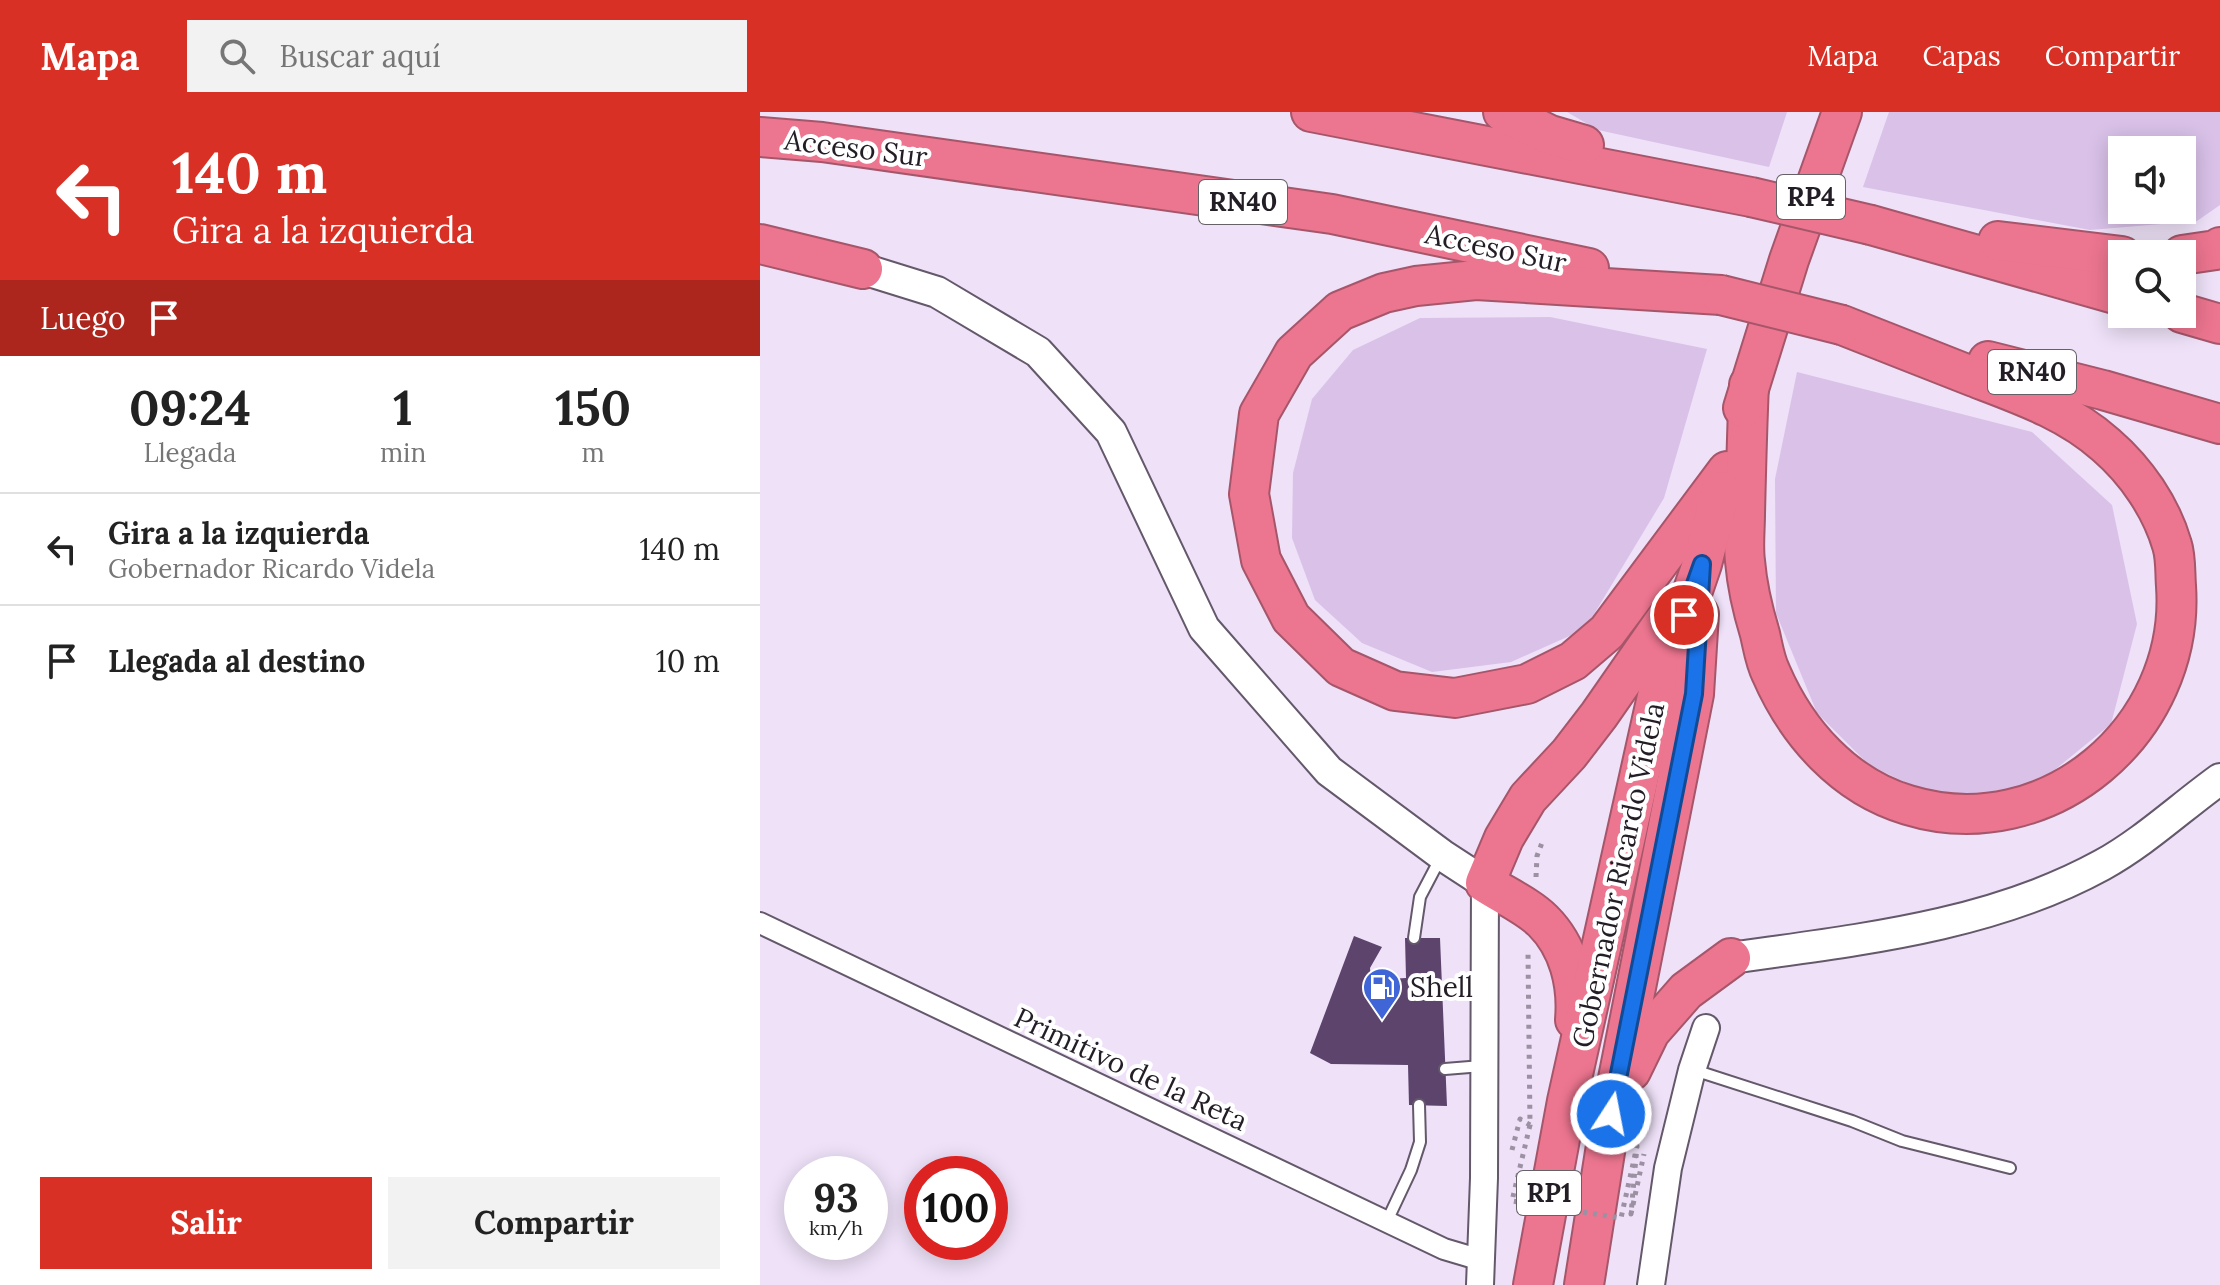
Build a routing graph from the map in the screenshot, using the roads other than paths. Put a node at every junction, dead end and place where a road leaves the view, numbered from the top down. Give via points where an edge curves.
1 (1311, 112) edge
2 (1503, 112) edge
3 (1837, 119) edge
4 (760, 137) edge
5 (1751, 197) junction
6 (1871, 225) junction
7 (760, 244) edge
8 (2220, 247) edge
9 (2196, 253) edge
10 (2108, 254) edge
11 (760, 262) edge
12 (863, 269) junction
13 (2108, 292) edge
14 (1721, 295) junction
15 (2196, 317) edge
16 (2220, 324) edge
17 (1842, 325) junction
18 (1749, 385) junction
19 (2220, 424) edge
20 (1727, 471) junction
21 (1702, 564) junction
22 (2220, 779) edge
23 (1442, 855) junction
24 (1485, 883) junction
25 (760, 923) edge
26 (1414, 938) dead end
27 (1731, 958) joint
28 (1483, 988) junction
29 (1442, 989) dead end
30 (1706, 1028) dead end
31 (1484, 1066) junction
32 (1445, 1069) dead end
33 (1692, 1070) junction
34 (1567, 1101) junction
35 (1419, 1105) dead end
36 (1611, 1114) junction
37 (2010, 1168) dead end
38 (1387, 1221) junction
39 (1480, 1272) edge
40 (1533, 1285) edge
41 (1584, 1285) edge
42 (1651, 1285) edge

1 - 5 highway
2 - 5 highway via 1550,135
3 - 18 highway, Gobernador Ricardo Videla / RP4
4 - 14 highway, Acceso Sur / RN40 via 1332,214
5 - 6 highway, bridge
6 - 10 highway
6 - 13 highway
7 - 12 highway
8 - 9 highway
11 - 12 street
12 - 23 main road via 937,292 1038,352 1111,432 1204,628 1329,771
14 - 17 highway, Acceso Sur / RN40, bridge
14 - 20 highway via 1476,280 1384,293 1340,311 1294,353 1259,414 1249,494 1261,560 1291,618 1341,667 1395,691 1455,698 1527,684 1573,661 1596,642
15 - 16 highway
17 - 18 highway via 2058,410 2106,444 2145,487 2173,547 2177,606 2172,646 2154,698 2136,729 2079,780 2042,799 1999,811 1950,814 1907,805 1859,783 1817,748 1770,671 1750,590 1745,561
17 - 19 highway, Acceso Sur / RN40
18 - 20 highway, Gobernador Ricardo Videla / RP4
20 - 21 highway, Gobernador Ricardo Videla / RP4
21 - 24 highway via 1599,715 1528,798
21 - 34 highway, Gobernador Ricardo Videla / RP1 via 1658,692
21 - 36 highway, Gobernador Ricardo Videla / RP1 via 1694,694
22 - 27 main road via 2103,864 2009,904 1893,934
23 - 24 main road
23 - 26 lane via 1420,897
24 - 28 street
24 - 34 highway via 1542,919 1566,951 1576,999
25 - 38 street, Primitivo de la Reta
27 - 36 highway via 1686,991 1650,1032
28 - 29 lane
28 - 31 street
30 - 33 street
31 - 32 lane
31 - 39 street
33 - 37 lane via 1902,1141
33 - 42 street via 1668,1168
34 - 40 highway, Gobernador Ricardo Videla / RP1
35 - 38 lane via 1420,1142
36 - 41 highway, Gobernador Ricardo Videla / RP1
38 - 39 street, Primitivo de la Reta

